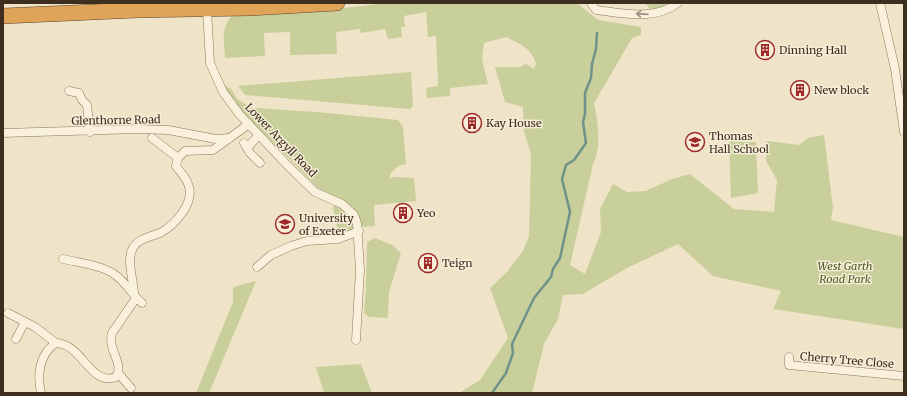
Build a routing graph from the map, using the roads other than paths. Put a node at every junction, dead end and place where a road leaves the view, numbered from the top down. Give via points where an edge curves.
1 (337, 3) edge
2 (591, 3) edge
3 (678, 3) edge
4 (880, 3) edge
5 (84, 8) edge
6 (207, 9) junction
7 (3, 16) edge
8 (69, 91) dead end
9 (249, 124) junction
10 (90, 132) junction
11 (904, 132) edge
12 (3, 133) edge
13 (259, 135) junction
14 (152, 138) dead end
15 (229, 138) junction
16 (178, 158) junction
17 (260, 163) dead end
18 (359, 231) junction
19 (63, 260) dead end
20 (257, 267) dead end
21 (138, 298) junction
22 (8, 313) dead end
23 (25, 322) junction
24 (16, 339) dead end
25 (356, 340) dead end
26 (56, 343) junction
27 (788, 365) dead end
28 (119, 374) junction
29 (904, 376) edge
30 (131, 388) dead end
31 (41, 393) edge

1 - 6 highway
3 -> 2 street via 668,10 646,15 596,10
4 - 11 street via 895,69
5 - 6 highway
5 - 7 highway
6 - 9 street, Lower Argyll Road via 208,48 212,70 223,92
8 - 10 street via 79,93 87,105
9 - 13 street, Lower Argyll Road
9 - 15 street
10 - 12 street, Glenthorne Road
10 - 15 street, Glenthorne Road via 168,130 216,139
13 - 17 street via 246,145
13 - 18 street, Lower Argyll Road via 316,192 349,210
14 - 16 street
15 - 16 street via 213,150 185,151
16 - 21 street via 176,166 188,184 189,201 182,213 166,229 134,246 131,254
18 - 20 street via 338,239 307,241 292,246 271,255
18 - 25 street, Lower Argyll Road via 360,270
19 - 21 street via 114,274
21 - 28 street via 112,333 112,348
22 - 23 street
23 - 24 street
23 - 26 street
26 - 28 street via 69,346 100,377 113,378
26 - 31 street via 41,363 38,380
27 - 29 street, Cherry Tree Close
28 - 30 street

